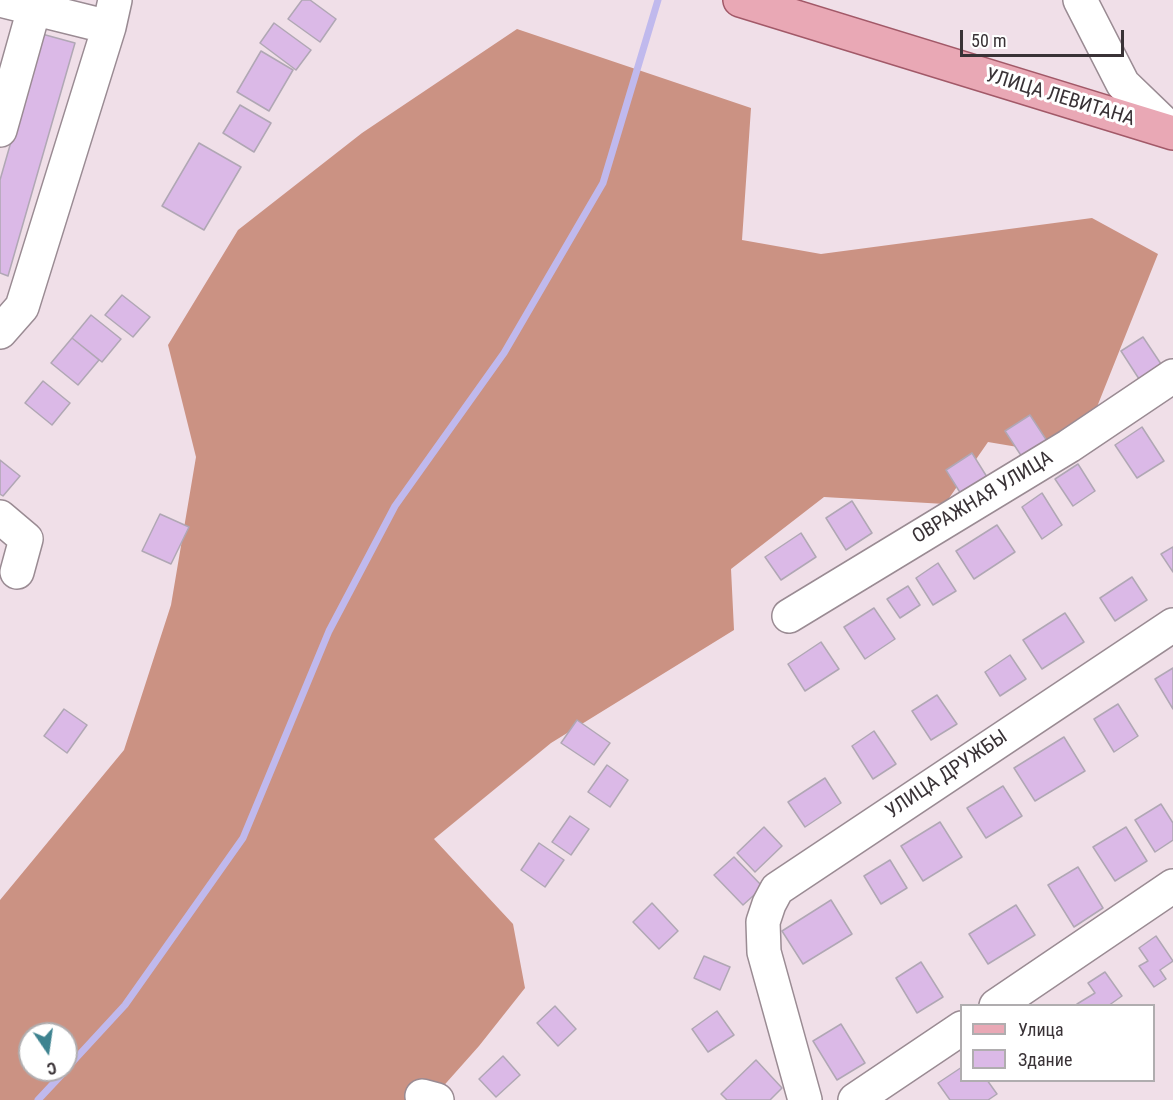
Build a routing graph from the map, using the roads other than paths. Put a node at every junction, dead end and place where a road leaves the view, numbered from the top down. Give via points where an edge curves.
1 (0, 0) edge
2 (740, 0) edge
3 (1080, 0) edge
4 (34, 9) junction
5 (112, 13) edge
6 (2, 116) edge
7 (1173, 133) edge
8 (11, 303) edge
9 (0, 332) edge
10 (1173, 376) edge
11 (0, 517) edge
12 (17, 572) dead end
13 (789, 616) dead end
14 (1173, 625) edge
15 (1173, 886) edge
16 (997, 1004) edge
17 (960, 1029) edge
18 (805, 1100) edge
19 (855, 1100) edge

1 - 4 street
2 - 7 main road, УЛИЦА ЛЕВИТАНА
3 - 7 street via 1123,84
4 - 5 street
4 - 6 street
5 - 8 street
8 - 9 street
10 - 13 street, ОВРАЖНАЯ УЛИЦА via 1069,446
11 - 12 street via 26,539
14 - 18 street, УЛИЦА ДРУЖБЫ via 777,889 763,922 764,952
15 - 16 street
17 - 19 street

